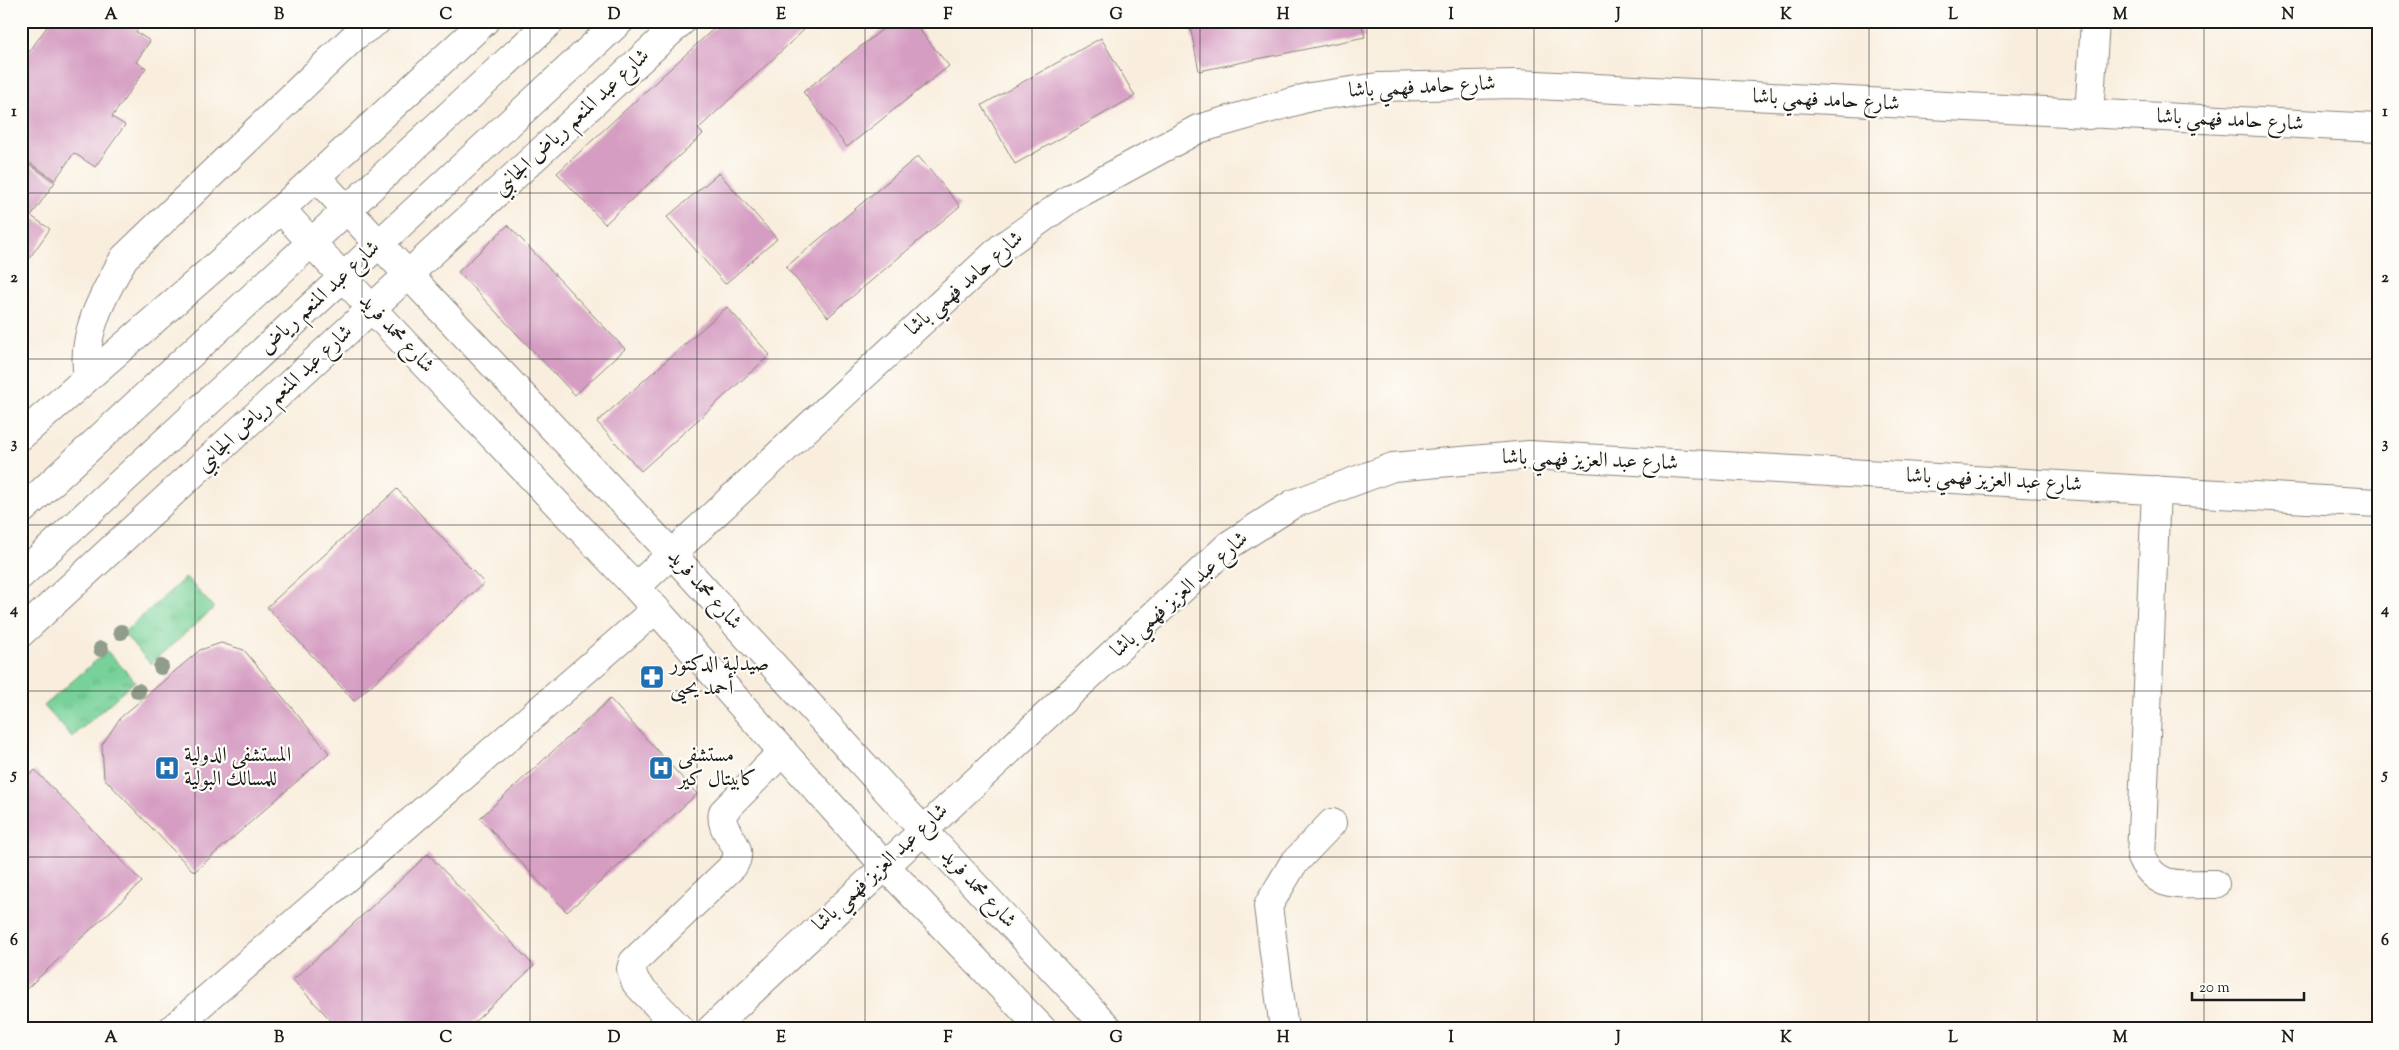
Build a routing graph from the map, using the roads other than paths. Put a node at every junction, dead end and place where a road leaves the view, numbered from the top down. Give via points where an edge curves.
1 (377, 21) edge
2 (551, 21) edge
3 (620, 21) edge
4 (682, 21) edge
5 (2095, 21) edge
6 (481, 22) edge
7 (2089, 115) junction
8 (2378, 128) edge
9 (316, 177) junction
10 (281, 209) junction
11 (348, 210) junction
12 (312, 243) junction
13 (379, 244) junction
14 (408, 276) junction
15 (342, 277) junction
16 (372, 309) junction
17 (88, 376) junction
18 (21, 436) edge
19 (2156, 490) junction
20 (2378, 503) edge
21 (21, 511) edge
22 (672, 554) junction
23 (21, 574) edge
24 (636, 587) junction
25 (656, 609) junction
26 (21, 633) edge
27 (783, 751) junction
28 (1332, 823) dead end
29 (922, 829) junction
30 (884, 865) junction
31 (2215, 884) dead end
32 (172, 1029) edge
33 (680, 1029) edge
34 (711, 1029) edge
35 (1042, 1029) edge
36 (1109, 1029) edge
37 (1284, 1029) edge

1 - 17 street via 356,35 124,258 106,289 93,323 85,358
2 - 11 street
3 - 13 street, شارع عبد المنعم رياض
4 - 14 street, شارع عبد المنعم رياض الجانبي
5 - 7 street
6 - 9 street
7 - 8 street, شارع حامد فهمي باشا
7 - 22 street, شارع حامد فهمي باشا via 1516,84 1446,84 1378,86 1310,97 1198,129 1071,198 1001,248
9 - 10 street
9 - 11 street, شارع محمد فريد
10 - 12 street, شارع محمد فريد
10 - 17 street
11 - 12 street
11 - 13 street, شارع محمد فريد
12 - 15 street, شارع محمد فريد
12 - 21 street
13 - 14 street, شارع محمد فريد
13 - 15 street, شارع عبد المنعم رياض
14 - 16 street, شارع عبد المنعم رياض الجانبي
14 - 22 street, شارع محمد فريد
15 - 16 street, شارع محمد فريد
15 - 23 street, شارع عبد المنعم رياض
16 - 24 street, شارع محمد فريد
16 - 26 street, شارع عبد المنعم رياض الجانبي
17 - 18 street
19 - 20 street, شارع عبد العزيز فهمي باشا
19 - 29 street, شارع عبد العزيز فهمي باشا via 1529,455 1393,467 1293,504 1229,545
19 - 31 street via 2140,858 2150,874 2166,883
22 - 24 street, شارع حامد فهمي باشا
22 - 29 street, شارع محمد فريد
24 - 25 street, شارع محمد فريد
25 - 27 street, شارع محمد فريد
25 - 32 street
27 - 30 street, شارع محمد فريد
27 - 33 street via 723,812 722,825 739,854 733,866 633,962 631,969 636,983
28 - 37 street via 1294,864 1268,906
29 - 30 street, شارع عبد العزيز فهمي باشا
29 - 36 street, شارع محمد فريد
30 - 34 street, شارع عبد العزيز فهمي باشا
30 - 35 street, شارع محمد فريد

